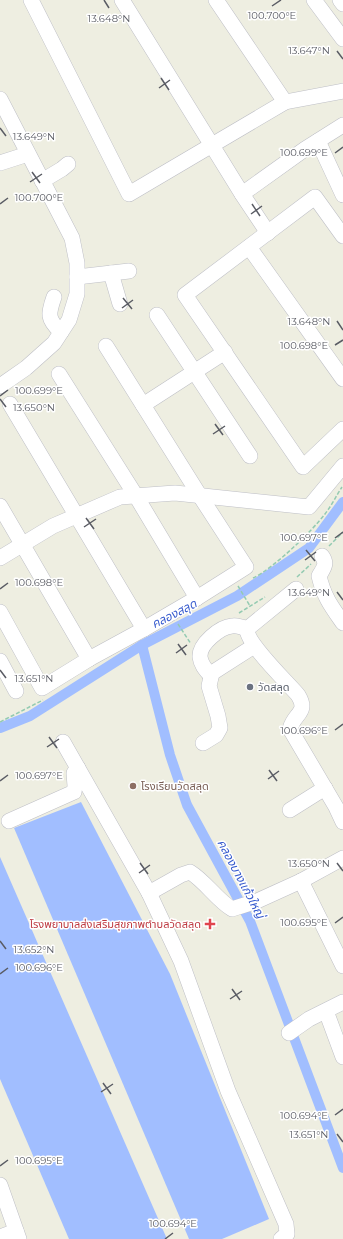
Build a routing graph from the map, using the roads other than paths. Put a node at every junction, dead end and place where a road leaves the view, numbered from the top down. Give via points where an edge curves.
1 (31, 0) edge
2 (122, 0) edge
3 (216, 0) edge
4 (314, 0) edge
5 (340, 0) edge
6 (343, 4) edge
7 (343, 39) edge
8 (343, 90) edge
9 (0, 99) edge
10 (285, 102) junction
11 (343, 125) edge
12 (318, 141) junction
13 (212, 144) junction
14 (28, 154) junction
15 (0, 163) edge
16 (68, 164) dead end
17 (42, 181) junction
18 (242, 194) junction
19 (343, 195) edge
20 (268, 233) junction
21 (343, 236) edge
22 (249, 247) junction
23 (129, 271) dead end
24 (111, 273) junction
25 (77, 277) junction
26 (54, 297) dead end
27 (120, 304) dead end
28 (157, 315) dead end
29 (60, 332) junction
30 (106, 346) dead end
31 (224, 352) junction
32 (195, 371) junction
33 (59, 374) dead end
34 (343, 379) edge
35 (0, 386) edge
36 (10, 404) dead end
37 (144, 405) junction
38 (343, 429) edge
39 (250, 456) dead end
40 (343, 466) edge
41 (136, 496) junction
42 (200, 496) junction
43 (0, 506) edge
44 (77, 516) junction
45 (22, 544) junction
46 (320, 556) road end
47 (0, 558) edge
48 (296, 584) road end
49 (197, 598) junction
50 (0, 612) edge
51 (343, 623) edge
52 (144, 629) junction
53 (247, 629) junction
54 (254, 646) junction
55 (89, 659) junction
56 (0, 661) edge
57 (211, 676) junction
58 (16, 691) dead end
59 (63, 742) dead end
60 (203, 743) dead end
61 (78, 768) junction
62 (334, 799) edge
63 (290, 810) dead end
64 (9, 821) dead end
65 (343, 822) edge
66 (343, 858) edge
67 (301, 881) junction
68 (149, 893) junction
69 (343, 966) edge
70 (343, 1002) edge
71 (326, 1011) junction
72 (290, 1033) dead end
73 (343, 1057) edge
74 (0, 1185) edge
75 (18, 1235) edge
76 (0, 1237) edge
77 (281, 1239) edge

1 - 13 street via 129,194
2 - 13 street
3 - 10 street
4 - 7 street
5 - 6 street
8 - 10 street
9 - 14 street
10 - 13 street
11 - 12 street
12 - 18 street
12 - 19 street
13 - 18 street
14 - 15 street
14 - 17 street
16 - 17 street
17 - 25 street via 72,238
18 - 20 street
20 - 21 street via 315,198
20 - 22 street
22 - 31 street via 185,295
22 - 34 street
23 - 24 street
24 - 25 street
24 - 27 street
25 - 29 street via 77,294 69,320
26 - 29 street via 50,317
28 - 32 street
29 - 35 street via 54,343 26,368
30 - 37 street
31 - 32 street
31 - 38 street via 303,467
32 - 37 street
32 - 39 street
33 - 41 street
36 - 44 street
37 - 42 street
40 - 42 street via 309,507
41 - 42 street via 175,493
41 - 44 street via 120,497
41 - 49 street
42 - 49 street via 246,567
43 - 45 street
44 - 45 street
44 - 52 street
45 - 47 street
45 - 55 street
46 - 51 street via 326,560 319,576 322,590
48 - 53 street
49 - 52 street
50 - 55 street via 42,688
52 - 55 street
53 - 54 street
53 - 57 street via 230,626 207,640 200,658
54 - 57 street via 217,669
54 - 62 street via 302,702 302,709 290,729
56 - 58 street
57 - 60 street via 209,686 220,728 216,736
59 - 61 street
61 - 64 street via 74,773 74,792
61 - 68 street
62 - 63 street
62 - 65 street
66 - 67 street
67 - 68 street via 232,909 190,872
67 - 69 street
68 - 77 street via 180,961 226,1085 286,1224 287,1234
70 - 71 street
71 - 72 street via 309,1019
71 - 73 street
74 - 75 street
75 - 76 street

